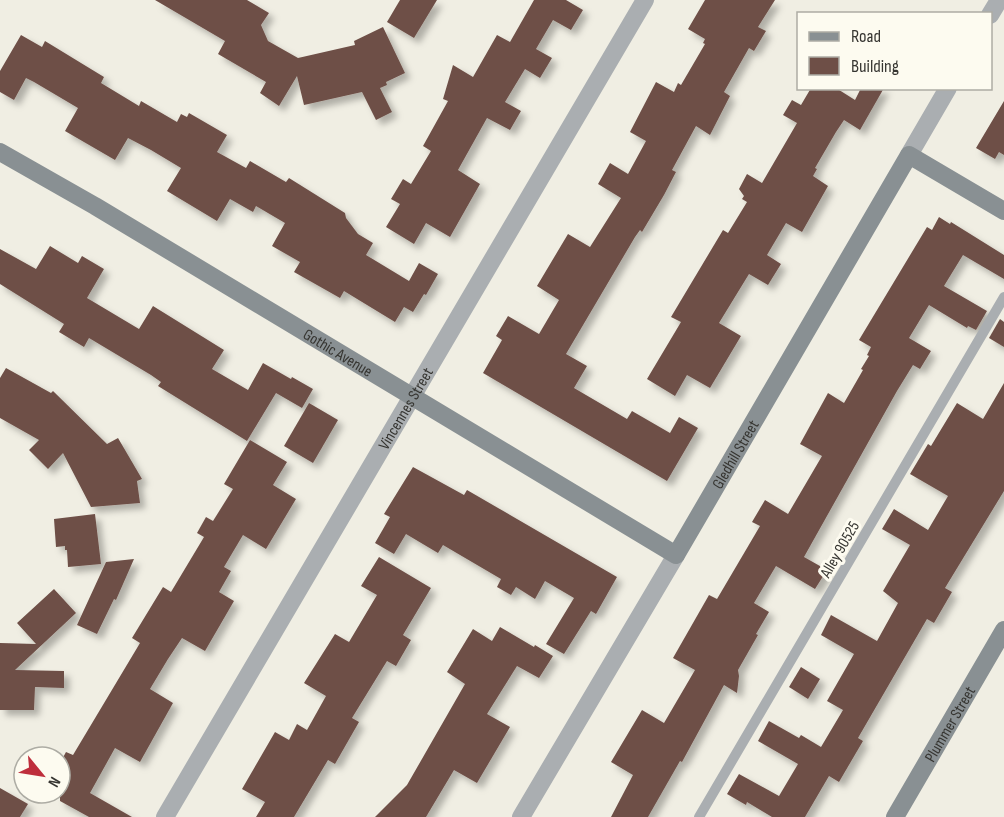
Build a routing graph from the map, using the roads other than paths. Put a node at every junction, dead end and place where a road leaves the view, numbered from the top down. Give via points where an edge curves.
1 (645, 0) edge
2 (947, 90) edge
3 (0, 152) edge
4 (909, 155) junction
5 (1004, 211) edge
6 (1004, 297) edge
7 (413, 397) junction
8 (676, 555) junction
9 (1004, 630) edge
10 (165, 817) edge
11 (521, 817) edge
12 (699, 817) edge
13 (895, 817) edge

1 - 7 street, Vincennes Street
2 - 4 street, Gledhill Street
3 - 7 street, Gothic Avenue
4 - 5 street
4 - 8 street, Gledhill Street
6 - 12 lane, Alley 90525
7 - 8 street, Gothic Avenue
7 - 10 street, Vincennes Street
8 - 11 street, Gledhill Street
9 - 13 street, Plummer Street

